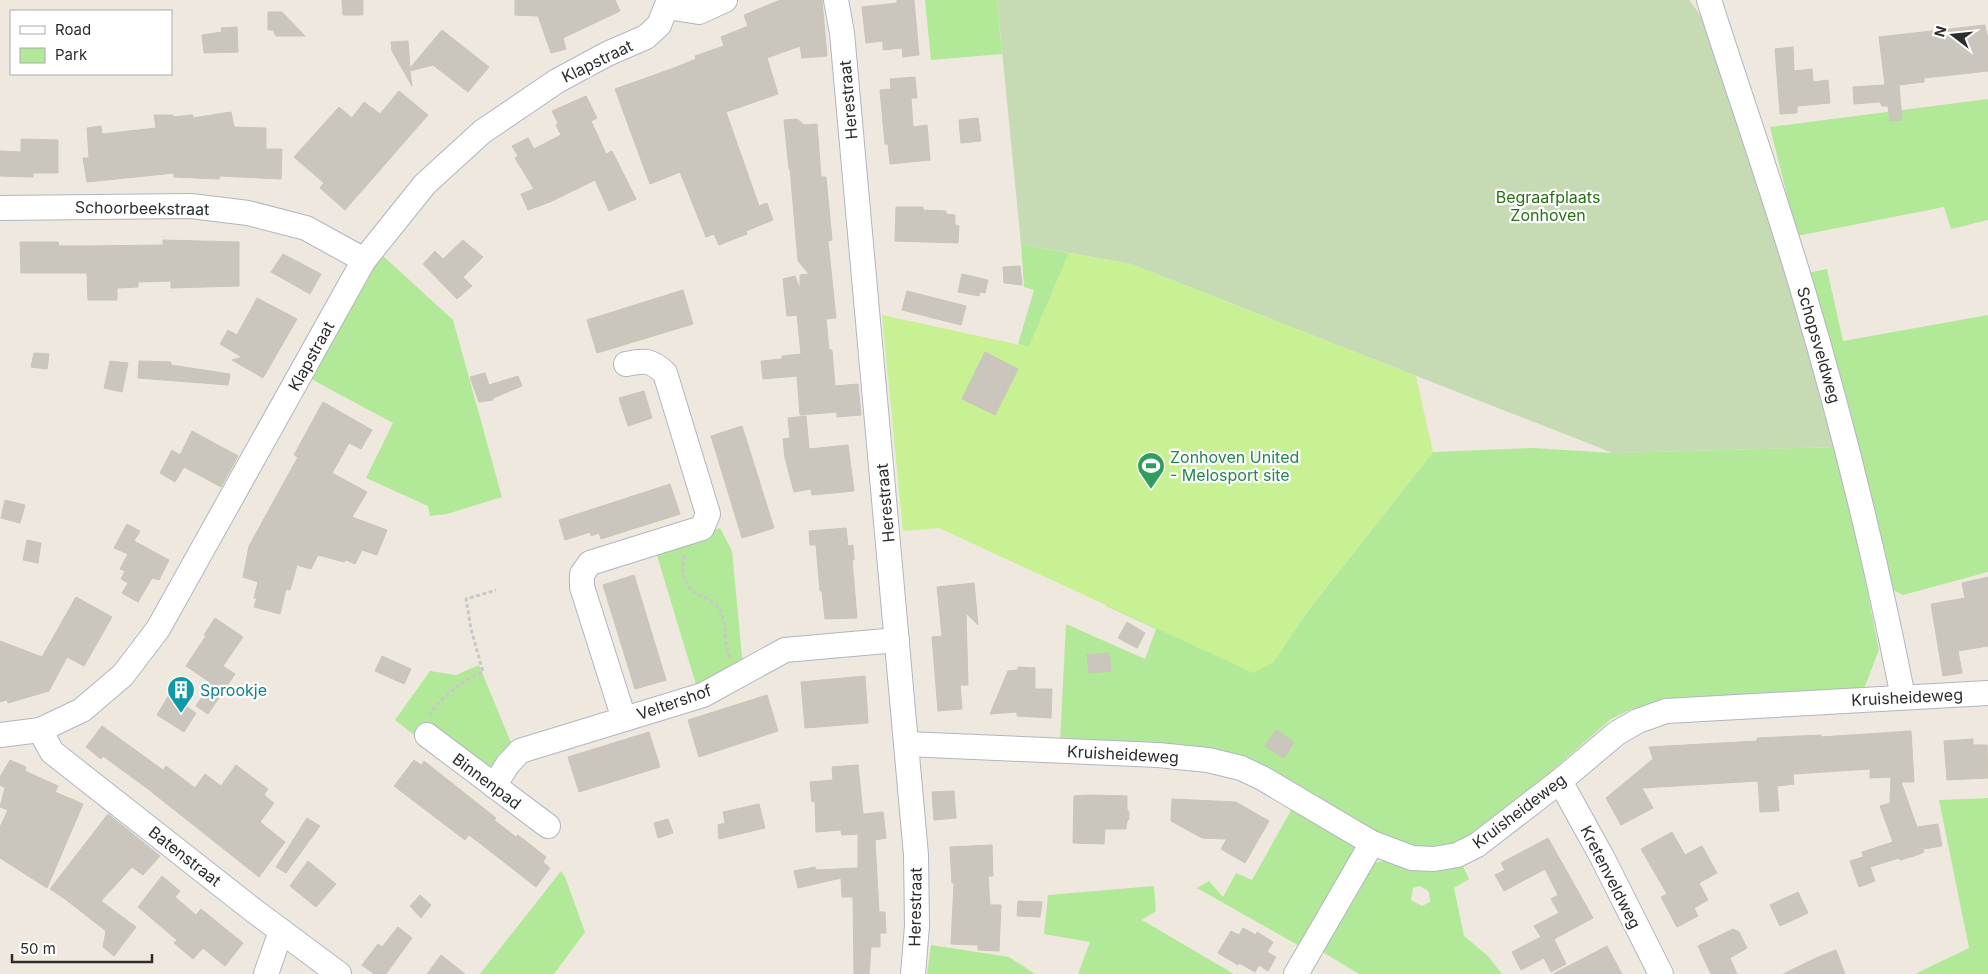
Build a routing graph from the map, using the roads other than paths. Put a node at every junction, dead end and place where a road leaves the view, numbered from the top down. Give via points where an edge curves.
1 (725, 0) edge
2 (836, 0) edge
3 (849, 0) edge
4 (1709, 0) edge
5 (668, 4) edge
6 (842, 33) junction
7 (0, 208) edge
8 (364, 260) junction
9 (626, 364) dead end
10 (897, 640) junction
11 (1988, 693) edge
12 (1903, 697) junction
13 (624, 719) junction
14 (40, 730) junction
15 (0, 735) edge
16 (427, 735) road end
17 (907, 744) junction
18 (1560, 781) junction
19 (494, 786) junction
20 (548, 826) dead end
21 (1372, 843) junction
22 (281, 931) junction
23 (266, 974) edge
24 (339, 974) edge
25 (913, 974) edge
26 (1296, 974) edge
27 (1661, 974) edge

1 - 5 street, Klapstraat via 699,12
2 - 6 street, Herestraat
3 - 6 street, Herestraat
4 - 12 street, Schopsveldweg via 1803,289 1846,440 1883,592
5 - 8 street, Klapstraat via 659,25 646,37 557,80 482,132 425,184
6 - 10 street, Herestraat
7 - 8 street, Schoorbeekstraat via 191,206 248,213 306,228
8 - 14 street, Klapstraat via 158,629 116,681 82,710
9 - 13 street via 644,360 665,373 708,514 702,528 590,562 582,574 582,587
10 - 13 street, Veltershof via 785,650 703,695
10 - 17 street, Herestraat
11 - 12 street, Kruisheideweg
12 - 18 street, Kruisheideweg via 1666,711 1617,733
13 - 19 street, Veltershof via 520,751
14 - 15 street, Klapstraat
14 - 22 street, Batenstraat via 52,752
16 - 19 street, Binnenpad
17 - 21 street, Kruisheideweg via 1208,760 1241,768 1262,778
17 - 25 street, Herestraat via 916,854 917,926
18 - 21 street, Kruisheideweg via 1477,845 1456,855 1412,858
18 - 27 street, Kretenveldweg
19 - 20 street, Binnenpad
21 - 26 street
22 - 23 street
22 - 24 street, Batenstraat

